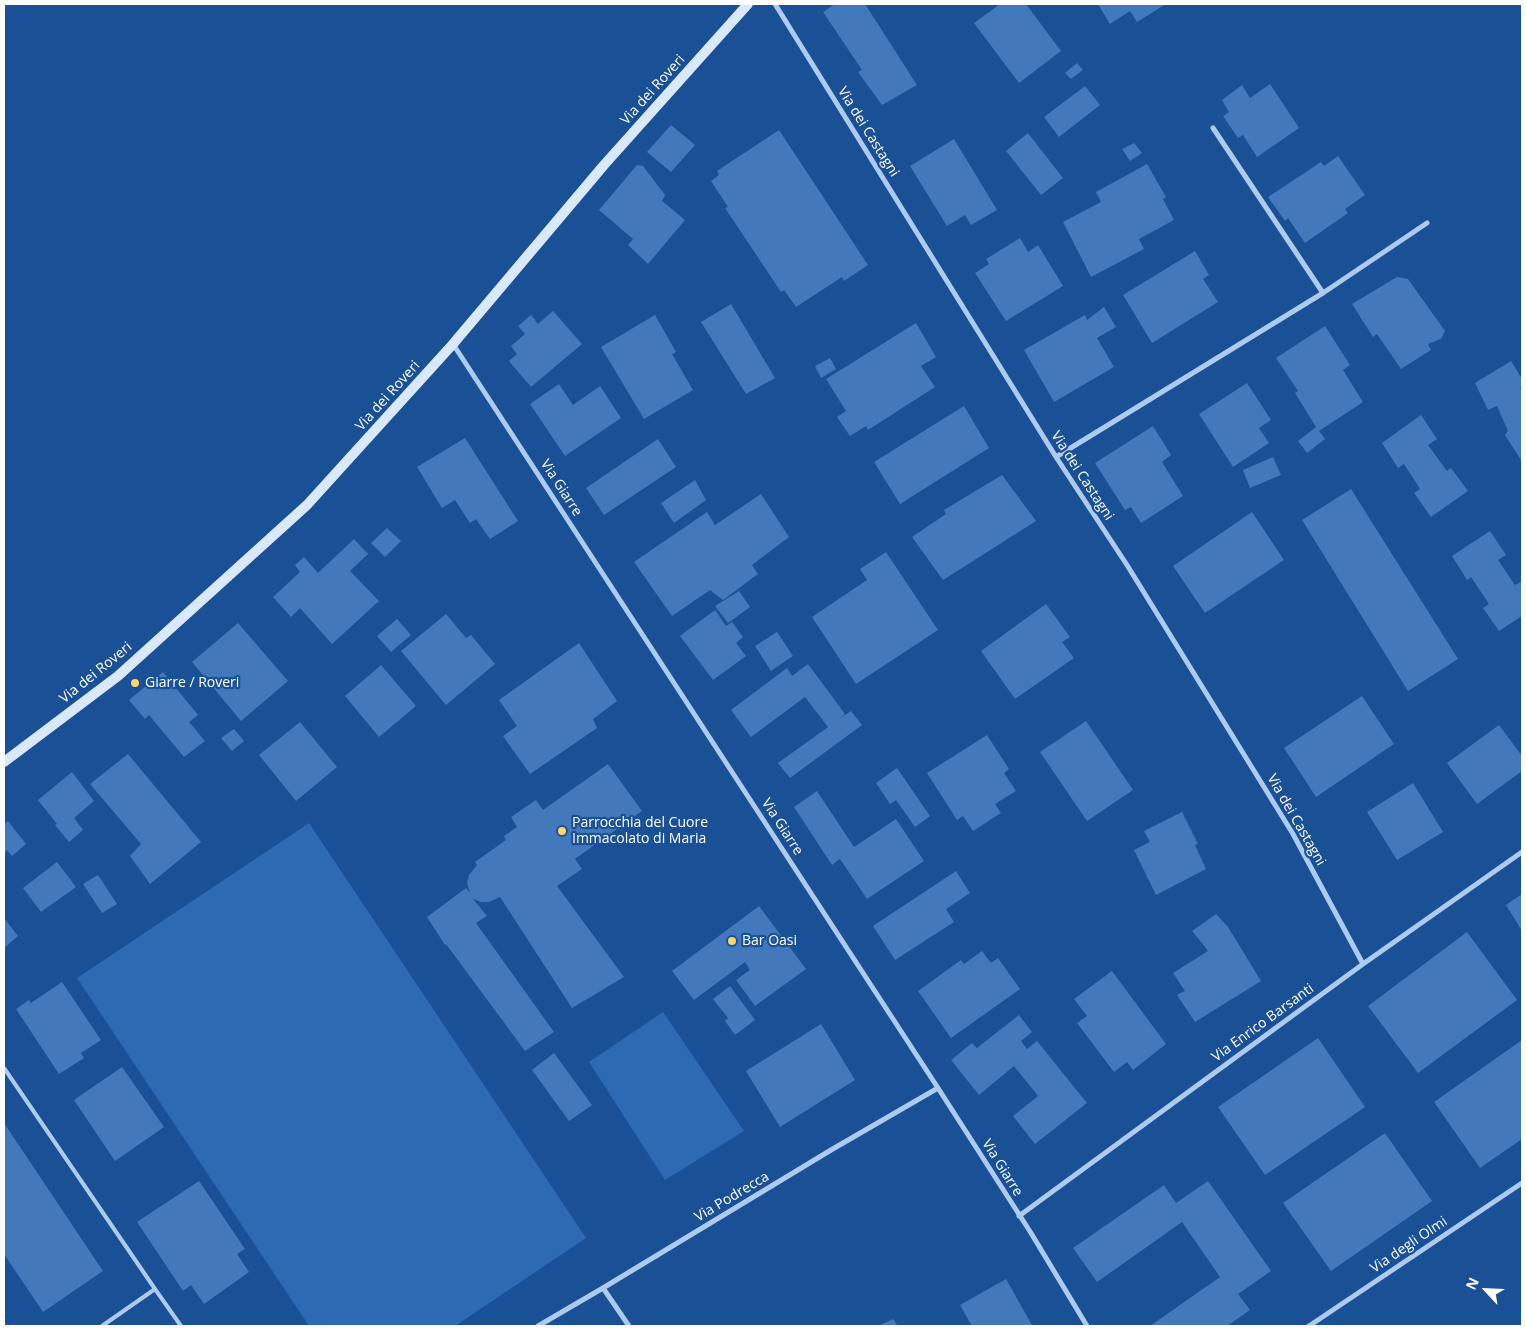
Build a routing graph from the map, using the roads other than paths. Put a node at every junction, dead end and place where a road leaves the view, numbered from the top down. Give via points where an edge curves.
1 (748, 4) edge
2 (775, 4) edge
3 (1213, 128) dead end
4 (1426, 223) dead end
5 (1323, 293) junction
6 (453, 344) junction
7 (1056, 457) junction
8 (4, 762) edge
9 (1522, 852) edge
10 (1363, 964) junction
11 (4, 1068) edge
12 (938, 1088) junction
13 (1522, 1183) edge
14 (1020, 1216) junction
15 (603, 1288) junction
16 (156, 1289) junction
17 (102, 1326) edge
18 (181, 1326) edge
19 (538, 1326) edge
20 (629, 1326) edge
21 (1087, 1326) edge
22 (1309, 1326) edge

1 - 6 street, Via dei Roveri via 604,165
2 - 7 street, Via dei Castagni
3 - 5 street
4 - 5 street
5 - 7 street
6 - 8 street, Via dei Roveri via 308,505 118,676
6 - 12 street, Via Giarre
7 - 10 street, Via dei Castagni via 1128,565 1294,834
9 - 10 street, Via Enrico Barsanti
10 - 14 street, Via Enrico Barsanti
11 - 16 lane
12 - 14 street, Via Giarre
12 - 15 street, Via Podrecca
13 - 22 street, Via degli Olmi
14 - 21 street, Via Giarre
15 - 19 street, Via Podrecca
15 - 20 street
16 - 17 lane
16 - 18 lane

